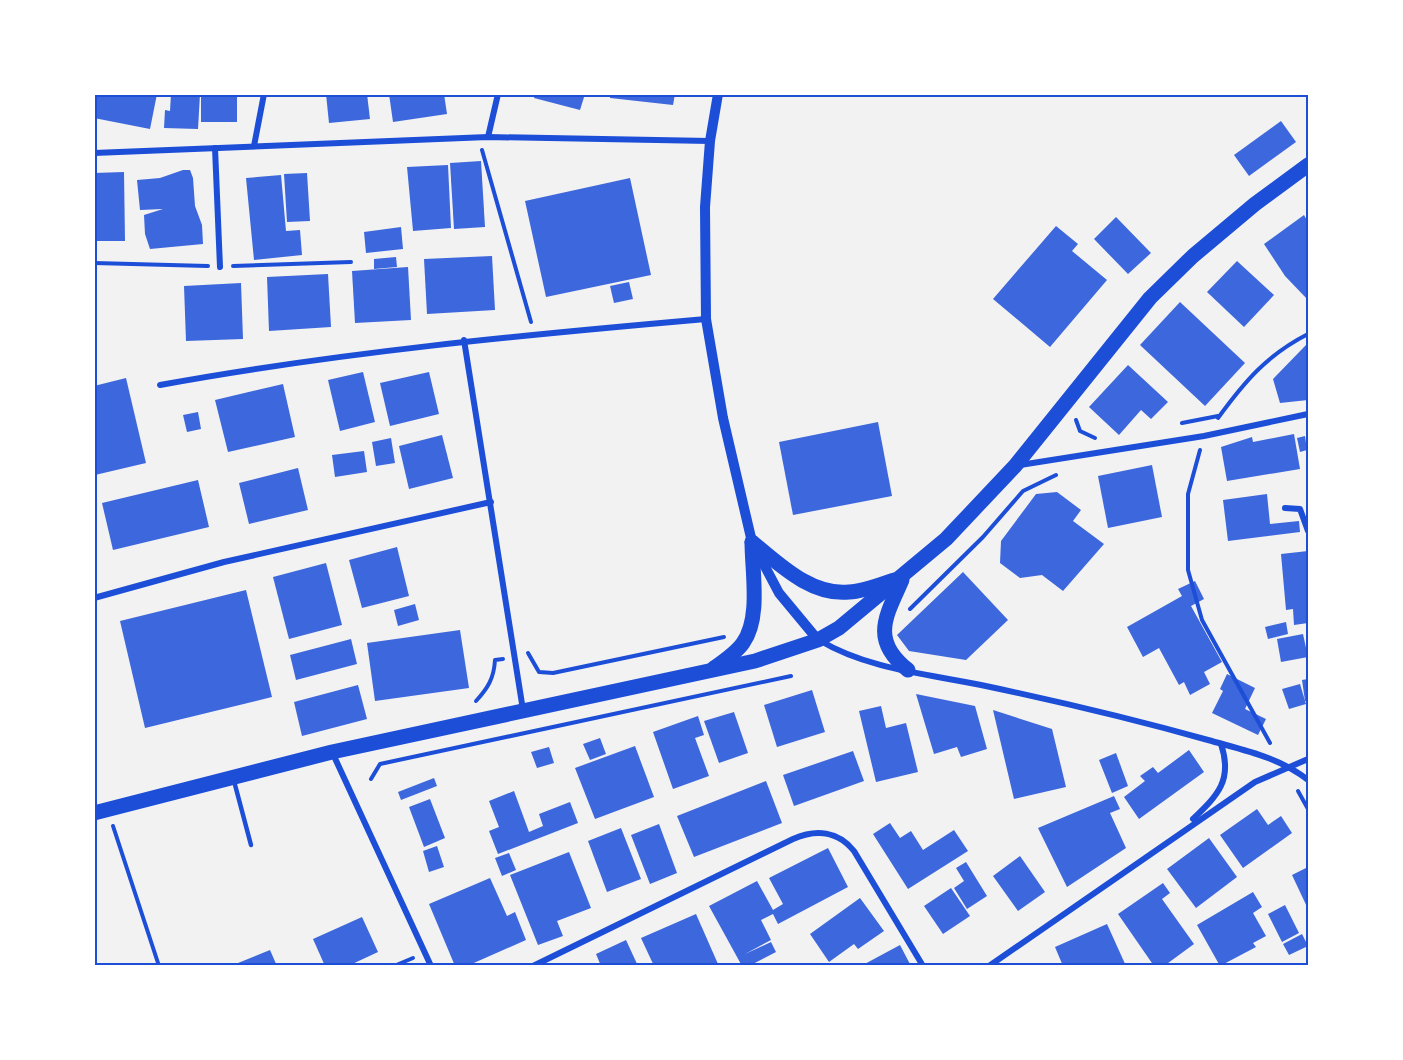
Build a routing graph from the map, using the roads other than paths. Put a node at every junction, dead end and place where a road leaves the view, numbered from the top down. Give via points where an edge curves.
1 (264, 94) edge
2 (498, 94) edge
3 (718, 94) edge
4 (488, 137) junction
5 (710, 141) junction
6 (254, 146) junction
7 (215, 148) junction
8 (94, 153) edge
9 (1308, 165) edge
10 (220, 267) dead end
11 (706, 319) junction
12 (464, 340) junction
13 (160, 385) dead end
14 (1308, 414) edge
15 (1015, 466) junction
16 (491, 502) junction
17 (1285, 508) dead end
18 (1308, 531) edge
19 (752, 542) junction
20 (903, 577) junction
21 (94, 598) edge
22 (818, 640) junction
23 (908, 670) junction
24 (709, 671) junction
25 (523, 710) junction
26 (1221, 744) junction
27 (332, 752) junction
28 (1308, 759) edge
29 (1285, 765) junction
30 (233, 776) junction
31 (1308, 780) edge
32 (94, 813) edge
33 (1180, 831) junction
34 (251, 845) dead end
35 (431, 966) edge
36 (532, 966) edge
37 (923, 966) edge
38 (989, 966) edge

1 - 6 street
2 - 4 street
3 - 5 street
4 - 5 street
4 - 6 street
5 - 11 street via 705,207
6 - 7 street
7 - 8 street
7 - 10 street
9 - 15 main road via 1192,256 1150,298
11 - 12 street
11 - 19 street via 723,418
12 - 13 street via 273,365
12 - 16 street
14 - 15 street via 1204,436
15 - 20 main road via 946,539
16 - 21 street via 224,562
16 - 25 street
17 - 18 street via 1300,509
19 - 20 main road via 799,578 830,591 847,593
19 - 22 street via 779,593
19 - 24 main road via 752,620 748,634 742,645
20 - 22 main road
20 - 23 main road via 884,631 888,649
22 - 23 street via 854,657
22 - 24 main road
23 - 26 street
24 - 25 main road
25 - 27 main road
26 - 29 street
26 - 33 street via 1227,769 1222,784 1212,800
27 - 30 main road
27 - 35 street
28 - 29 street
29 - 31 street
29 - 33 street
30 - 32 main road
30 - 34 lane
33 - 38 street
36 - 37 street via 793,839 820,833 839,837 854,851

